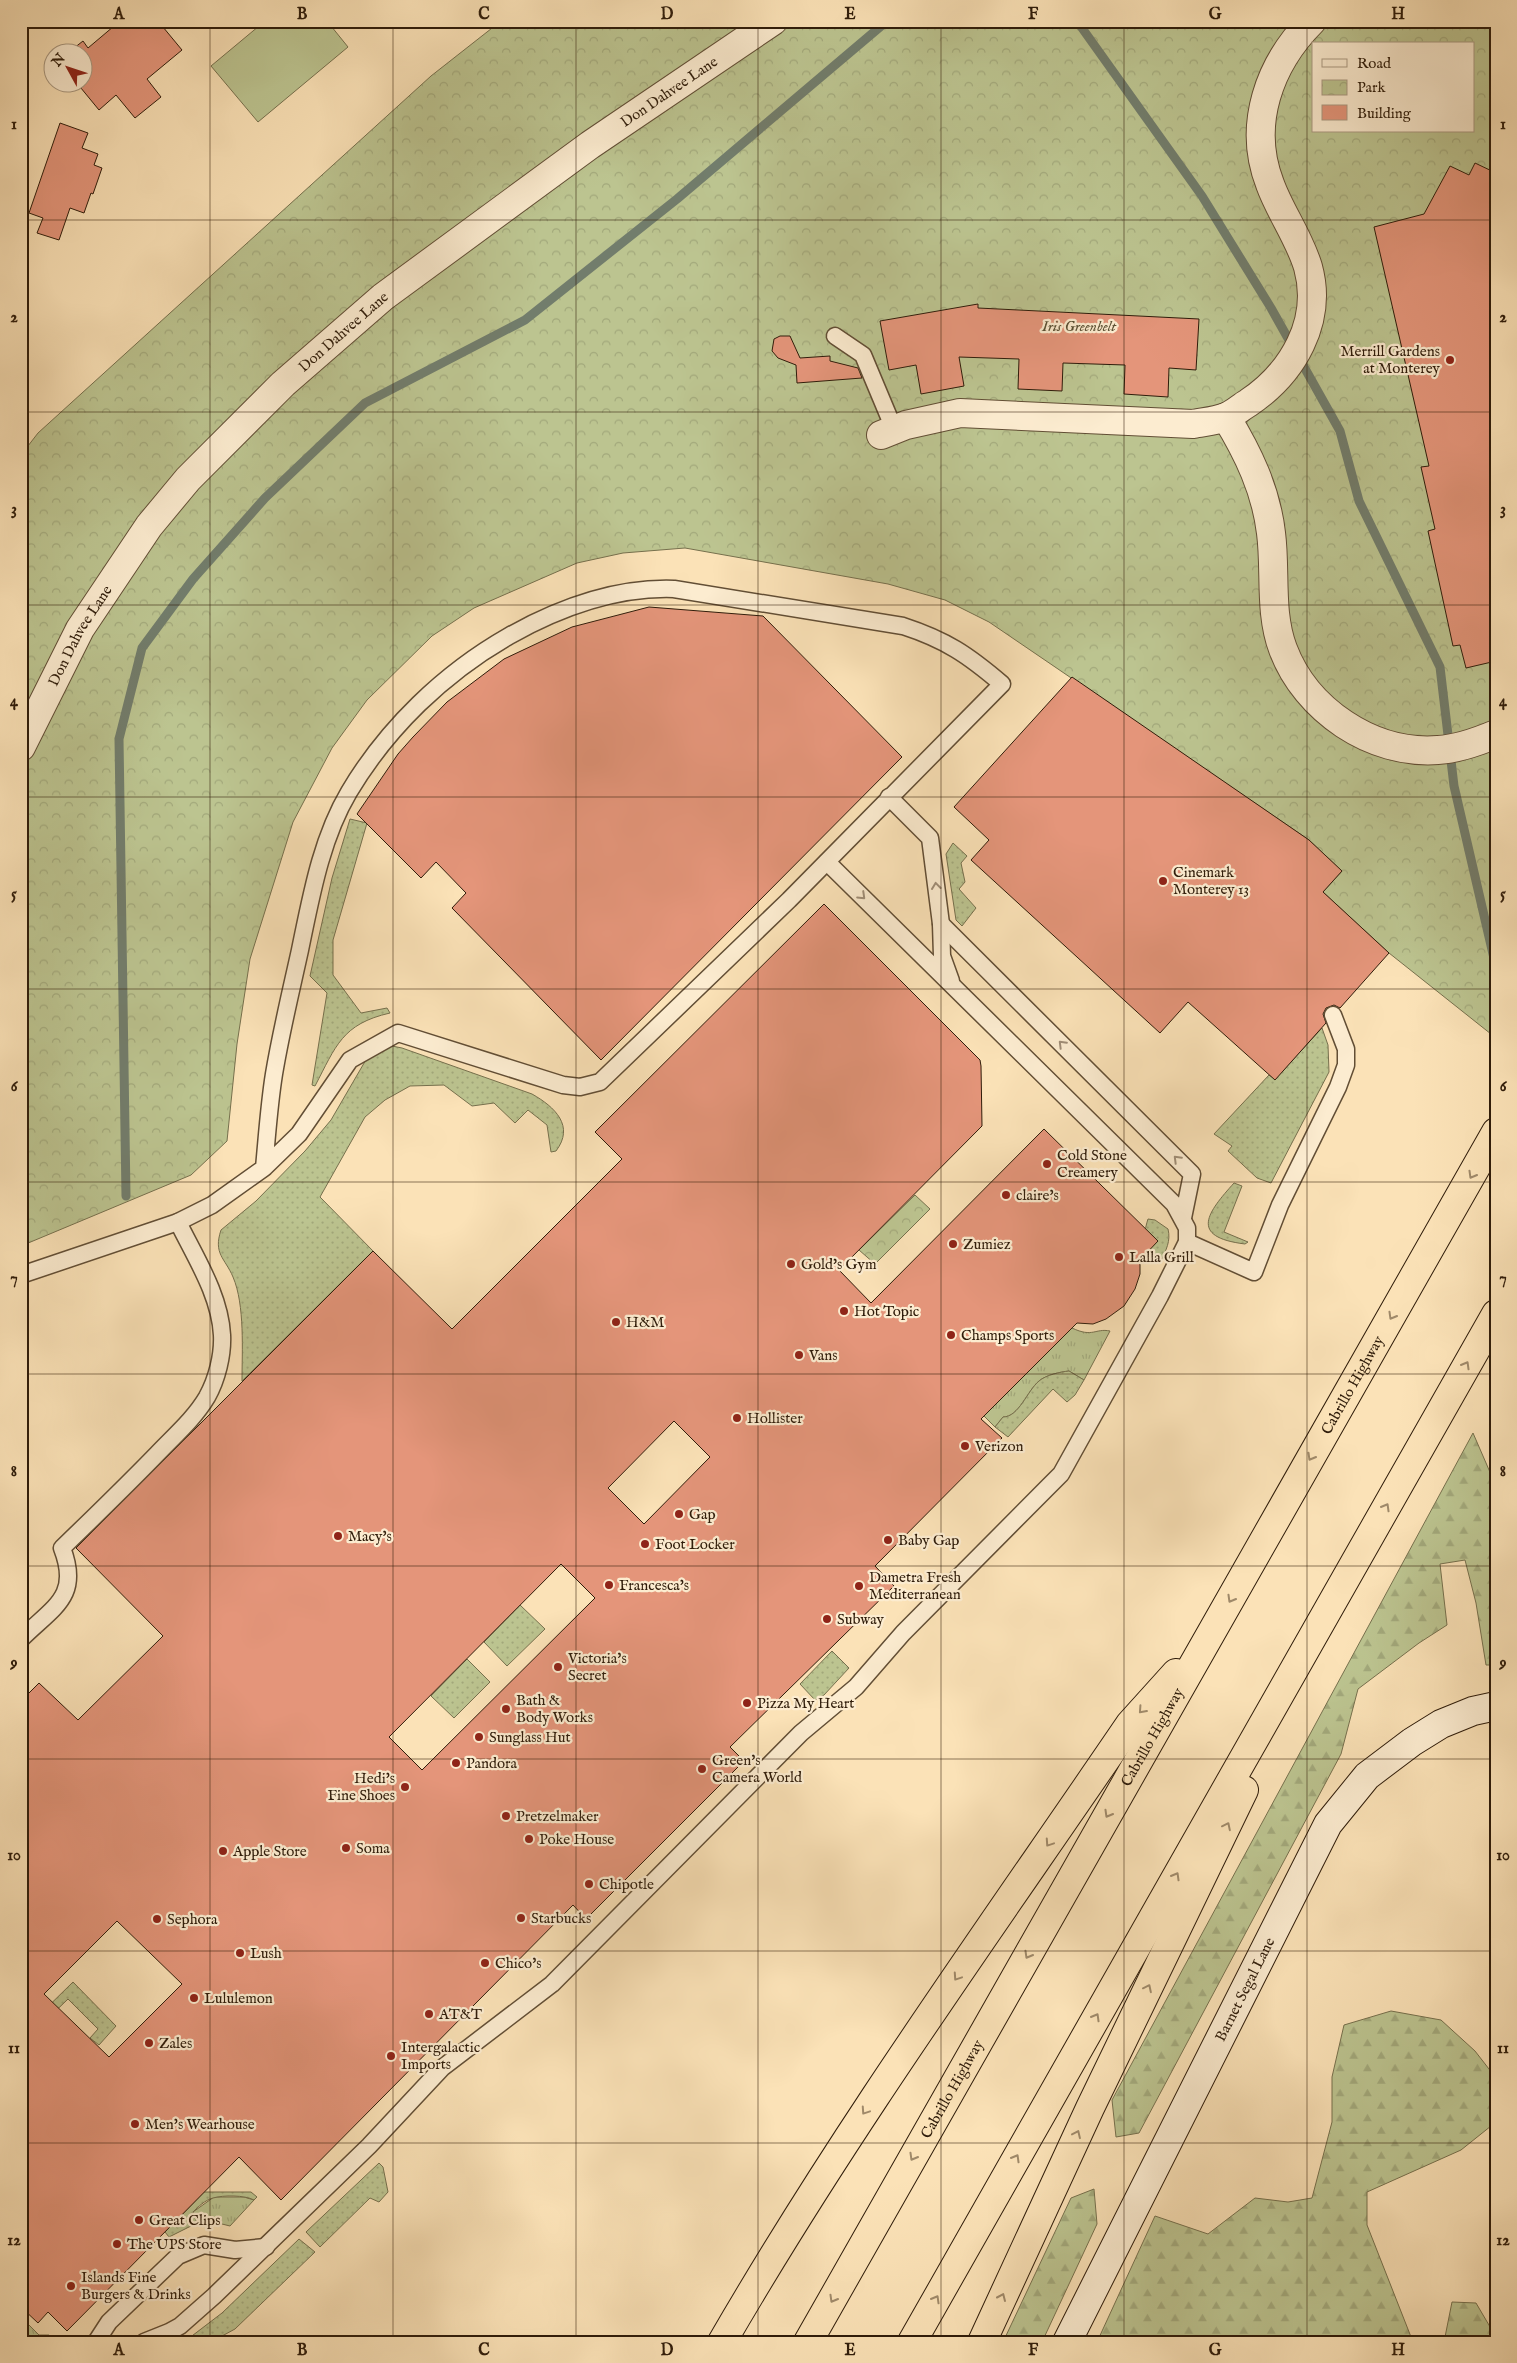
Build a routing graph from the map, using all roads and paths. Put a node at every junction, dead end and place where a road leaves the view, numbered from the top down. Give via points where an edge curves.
1 (773, 21) edge
2 (1312, 21) edge
3 (835, 336) dead end
4 (1226, 417) junction
5 (887, 432) joint
6 (1496, 734) edge
7 (21, 747) edge
8 (889, 798) junction
9 (827, 862) junction
10 (941, 924) junction
11 (953, 985) junction
12 (1333, 1015) dead end
13 (1496, 1132) edge
14 (264, 1168) junction
15 (1183, 1218) junction
16 (178, 1222) junction
17 (1187, 1242) junction
18 (21, 1275) edge
19 (1496, 1314) edge
20 (1362, 1549) junction
21 (1210, 1635) junction
22 (21, 1639) edge
23 (1496, 1706) edge
24 (266, 2247) junction
25 (96, 2342) edge
26 (144, 2342) edge
27 (722, 2342) edge
28 (808, 2342) edge
29 (912, 2342) edge
30 (982, 2342) edge
31 (1067, 2342) edge

1 - 7 street, Don Dahvee Lane via 590,145 391,291 283,384 188,479 149,526 80,629
2 - 4 street via 1299,34 1274,73 1261,126 1262,156 1269,183 1308,266 1312,288 1308,325 1302,343 1286,370 1257,397
3 - 5 lane via 863,354
4 - 5 street via 1193,424 960,413 928,418
4 - 6 street via 1260,483 1271,532 1275,613 1284,650 1296,673 1318,701 1349,728 1391,746 1438,750 1460,747
8 - 9 lane
10 -> 8 lane via 930,838
8 - 14 lane via 1002,684 975,661 932,635 904,626 701,592 656,588 596,599 562,611 490,647 453,673 410,713 369,763 349,792 335,821 307,915 276,1066
9 -> 11 lane
9 - 14 lane via 600,1082 580,1087 563,1085 398,1033 350,1060 299,1134
10 - 11 lane via 942,956
15 -> 10 lane via 1192,1174
11 - 15 lane via 1162,1192
12 - 17 lane via 1346,1049 1346,1065 1280,1205 1254,1272
13 -> 21 highway, Cabrillo Highway
14 - 16 lane via 212,1205
15 - 17 lane
16 - 18 lane
16 - 22 lane via 207,1281 219,1316 222,1350 212,1386 188,1423 62,1548 69,1565 68,1589
17 - 24 lane via 1061,1474 903,1632 856,1687 801,1734 552,1984 442,2068 369,2146
20 -> 19 highway
29 -> 20 highway
30 -> 20 highway via 1086,2116
21 -> 27 highway via 1130,1724 856,2124 776,2249
21 -> 28 highway, Cabrillo Highway
23 - 31 street, Barnet Segal Lane via 1441,1724 1412,1742 1367,1776 1328,1824
24 - 25 lane via 235,2250 204,2245 184,2253 109,2322
24 - 26 lane via 180,2326

